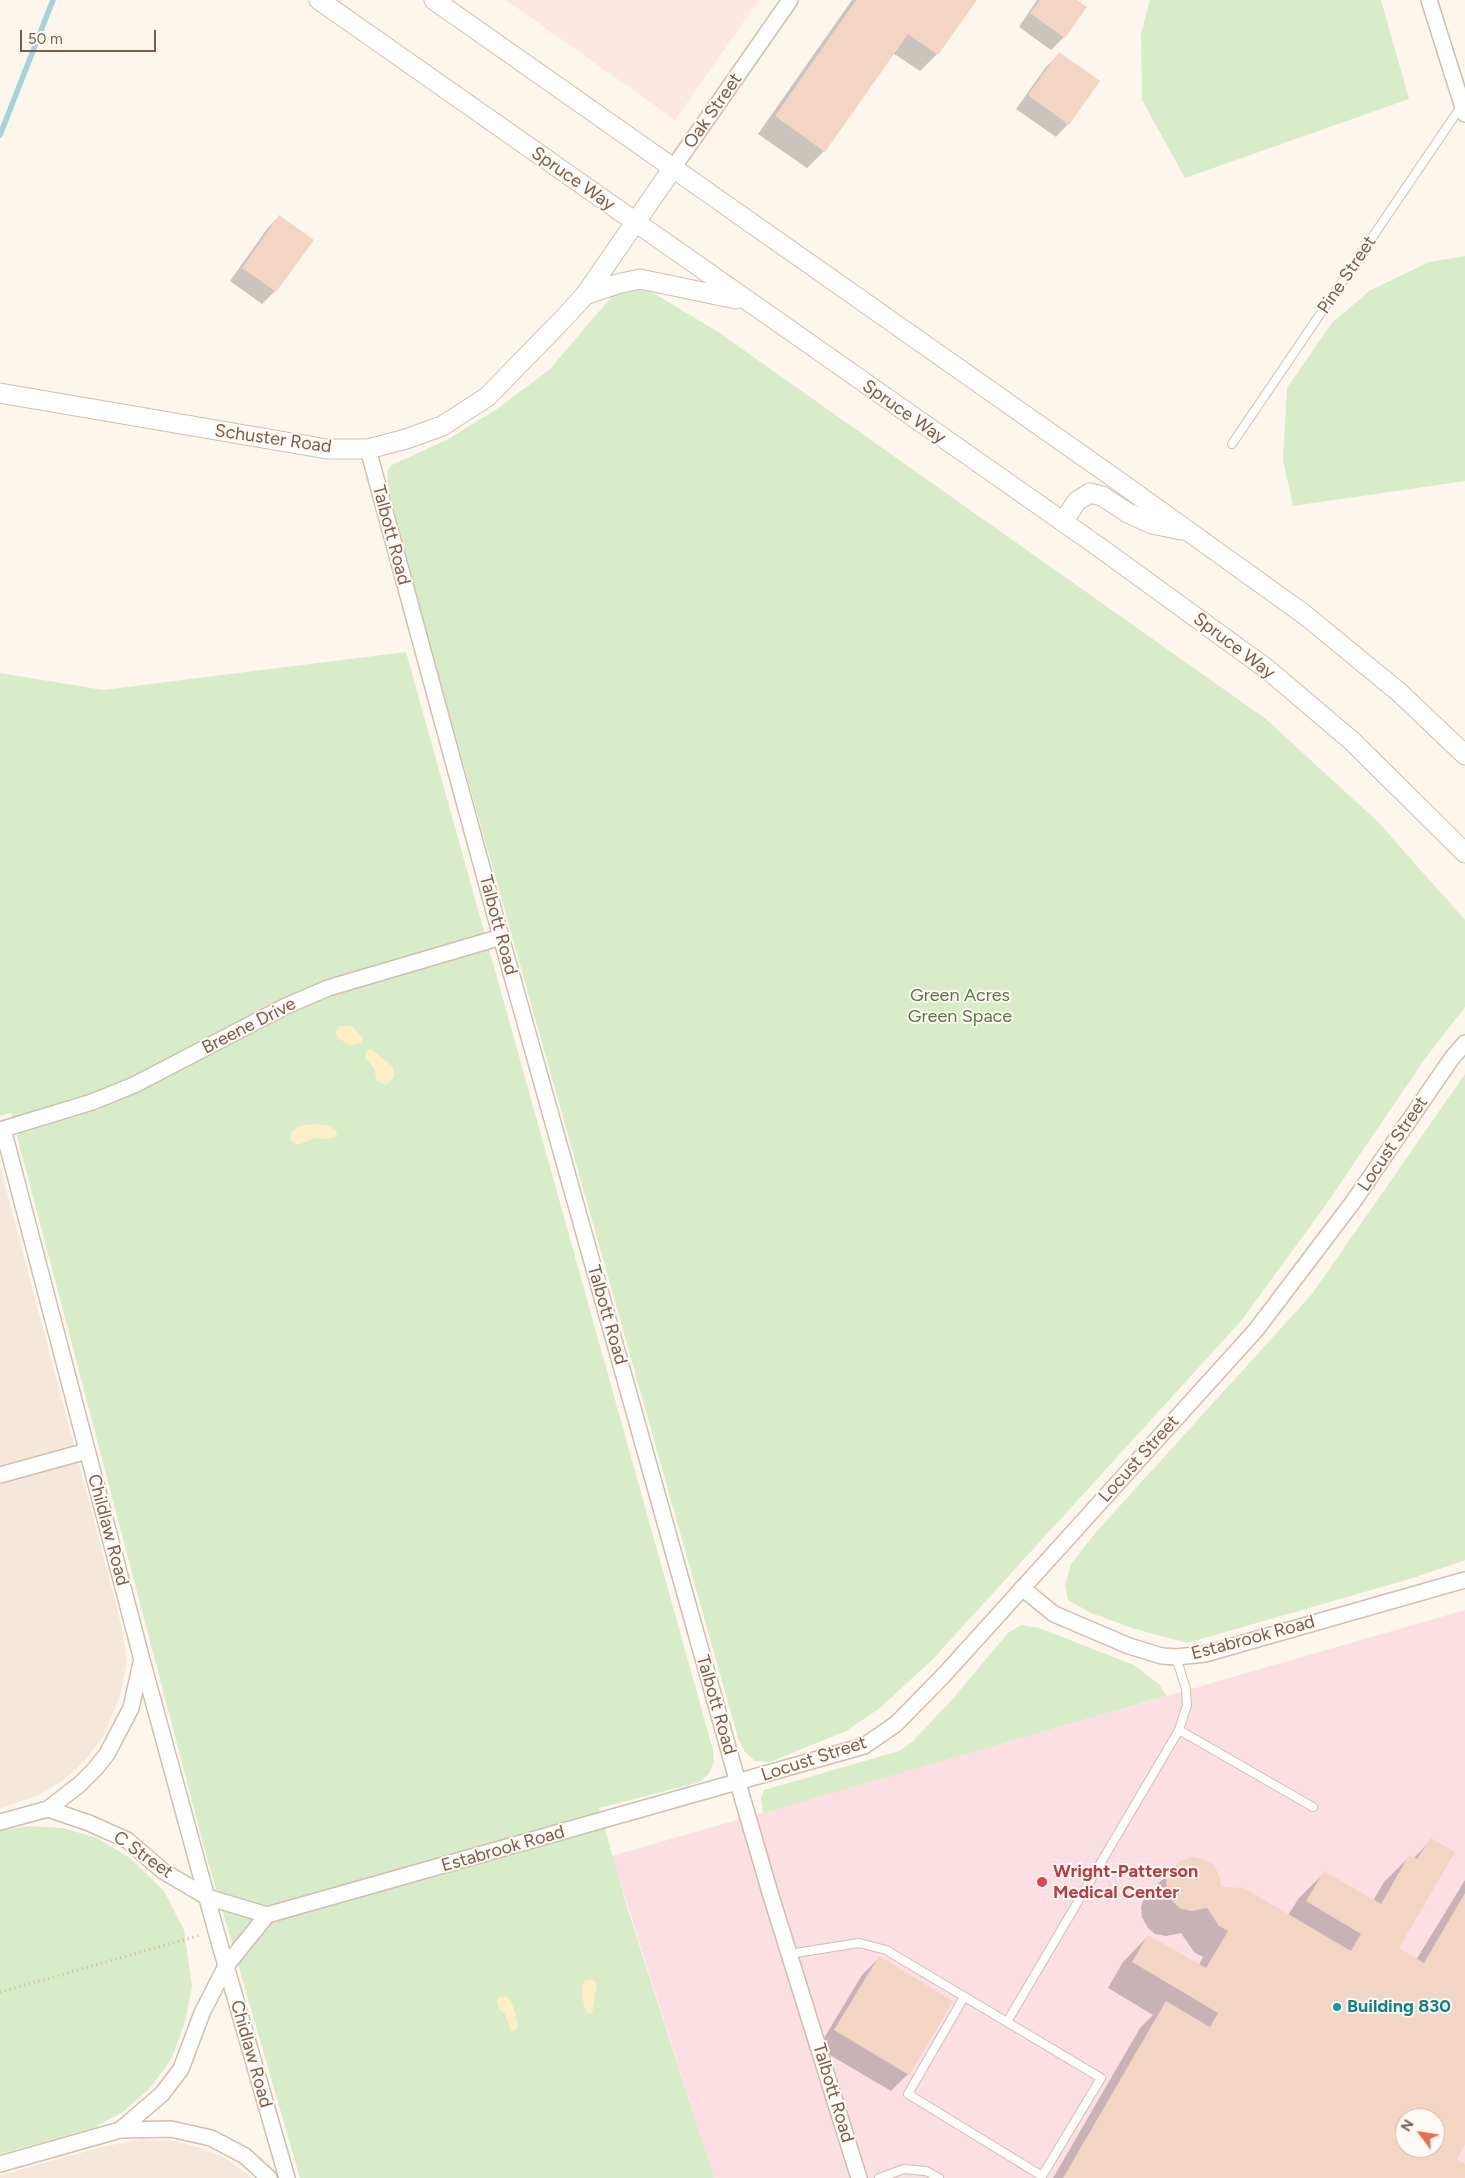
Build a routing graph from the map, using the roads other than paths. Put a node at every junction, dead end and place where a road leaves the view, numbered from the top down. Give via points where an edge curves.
1 (319, 0) edge
2 (434, 0) edge
3 (790, 0) edge
4 (1429, 0) edge
5 (1464, 110) edge
6 (673, 168) junction
7 (635, 223) junction
8 (585, 295) junction
9 (746, 301) junction
10 (0, 393) edge
11 (1232, 444) dead end
12 (368, 449) junction
13 (1063, 522) junction
14 (1189, 532) junction
15 (1465, 755) edge
16 (1465, 853) edge
17 (501, 937) junction
18 (1465, 1043) edge
19 (1, 1129) edge
20 (87, 1451) junction
21 (0, 1475) edge
22 (1465, 1580) edge
23 (1022, 1588) junction
24 (1176, 1657) junction
25 (142, 1660) junction
26 (1179, 1730) junction
27 (738, 1783) junction
28 (1313, 1807) dead end
29 (48, 1809) junction
30 (0, 1822) edge
31 (207, 1898) junction
32 (267, 1915) junction
33 (216, 1931) joint
34 (789, 1954) junction
35 (226, 1966) junction
36 (964, 1997) junction
37 (1007, 2022) junction
38 (120, 2130) junction
39 (0, 2164) edge
40 (269, 2178) edge
41 (287, 2178) edge
42 (859, 2178) edge
43 (879, 2178) edge
44 (938, 2178) edge

1 - 7 street, Spruce Way
2 - 6 street
3 - 6 street, Oak Street
4 - 5 street
5 - 11 lane, Pine Street
6 - 7 street, Oak Street
6 - 14 street
7 - 8 street, Schuster Road
7 - 9 street, Spruce Way
8 - 9 street via 640,279
8 - 12 street, Schuster Road via 487,397 473,407 442,426 406,440
9 - 13 street, Spruce Way
10 - 12 street, Schuster Road via 301,446
12 - 17 street, Talbott Road
13 - 14 street via 1077,501 1090,493 1102,496 1152,524
13 - 16 street, Spruce Way via 1267,669 1352,741
14 - 15 street via 1346,648 1406,698
17 - 19 street, Breene Drive via 328,988 284,1007 134,1085 92,1102
17 - 27 street, Talbott Road
18 - 23 street, Locust Street via 1353,1202 1256,1330
19 - 20 street, Childlaw Road
20 - 21 street
20 - 25 street, Childlaw Road
22 - 24 street, Estabrook Road via 1205,1654
23 - 24 street, Estabrook Road via 1054,1614 1129,1646
23 - 27 street, Locust Street via 896,1724 864,1746
24 - 26 lane via 1186,1689 1187,1705
25 - 29 street via 131,1708 107,1754 80,1784
25 - 31 street, Childlaw Road
26 - 28 lane
26 - 37 lane
27 - 32 street, Estabrook Road
27 - 34 street, Talbott Road
29 - 30 street
29 - 31 street, C Street via 127,1840 163,1871
31 - 32 street
31 - 33 street, Childlaw Road
32 - 35 street
33 - 35 street, Chidlaw Road
34 - 36 lane via 859,1943 886,1950
34 - 42 street, Talbott Road
35 - 38 street via 202,2013 181,2068 162,2094
35 - 41 street, Chidlaw Road
36 - 37 lane
36 - 37 lane via 908,2094 1042,2176 1101,2078
38 - 39 street
38 - 40 street via 171,2129 211,2138 245,2156
43 - 44 lane via 904,2169 926,2171

